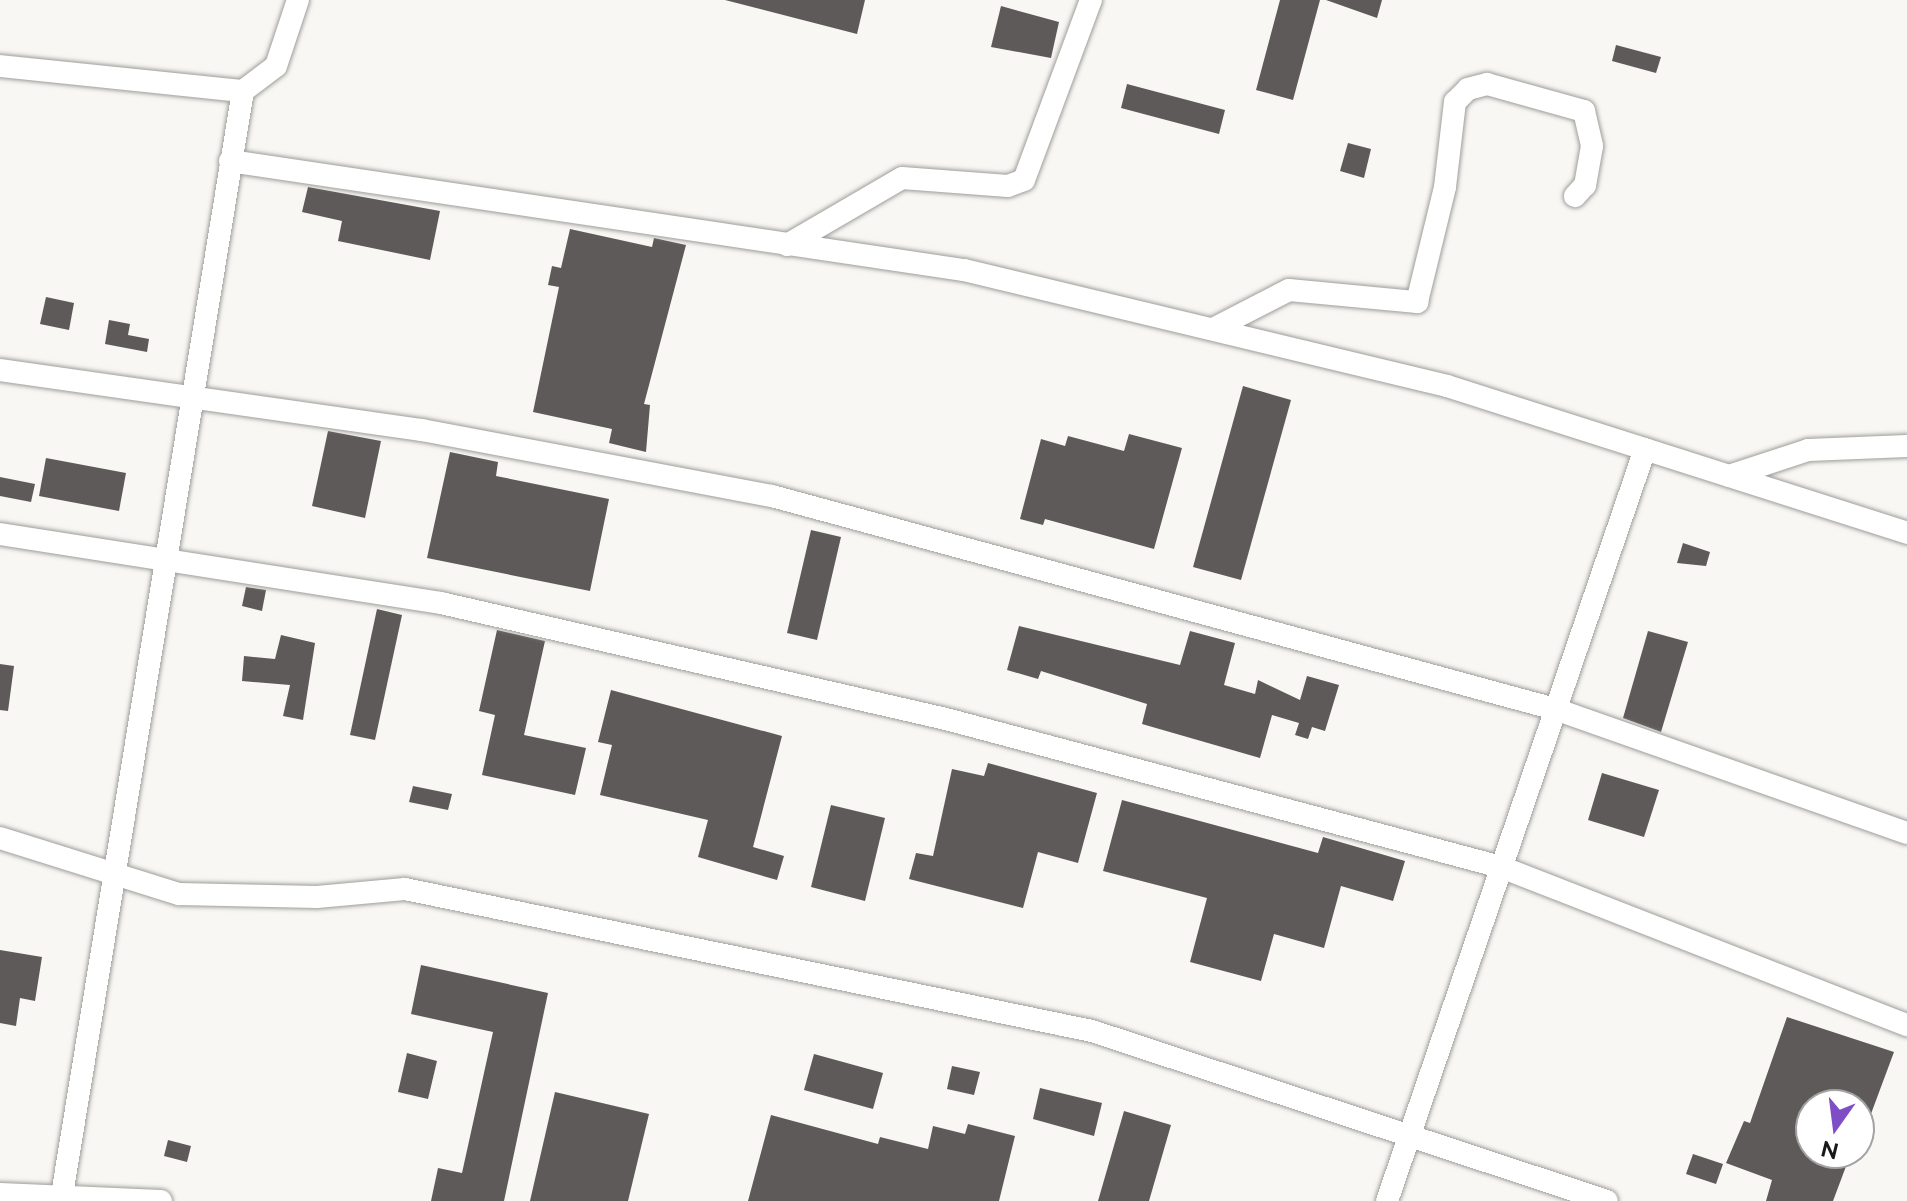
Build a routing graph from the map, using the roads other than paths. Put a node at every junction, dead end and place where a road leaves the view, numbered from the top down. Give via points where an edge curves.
1 (298, 0) edge
2 (1091, 0) edge
3 (0, 66) edge
4 (243, 91) junction
5 (230, 161) junction
6 (1575, 196) dead end
7 (787, 245) junction
8 (1213, 329) junction
9 (0, 370) edge
10 (192, 392) junction
11 (1907, 446) edge
12 (1645, 449) junction
13 (1729, 476) junction
14 (1907, 533) edge
15 (0, 534) edge
16 (165, 557) junction
17 (1555, 709) junction
18 (1907, 833) edge
19 (0, 838) edge
20 (1501, 867) junction
21 (116, 874) junction
22 (1907, 1025) edge
23 (1409, 1135) junction
24 (0, 1194) edge
25 (61, 1201) edge
26 (161, 1201) edge
27 (1387, 1201) edge
28 (1607, 1201) edge

1 - 4 street via 276,66
2 - 7 street via 1024,180 1008,186 902,178
3 - 4 street
4 - 5 street
5 - 7 street via 649,218
5 - 10 street
6 - 8 street via 1585,185 1592,146 1584,111 1487,84 1468,89 1455,102 1445,187 1417,302 1289,290
7 - 8 street via 964,270
8 - 12 street via 1447,386
9 - 10 street via 127,391
10 - 16 street
10 - 17 street via 772,496
11 - 13 street via 1808,450
12 - 13 street
12 - 17 street
13 - 14 street
15 - 16 street
16 - 20 street via 441,603 814,687
16 - 21 street
17 - 18 street
17 - 20 street
19 - 21 street
20 - 22 street
20 - 23 street
21 - 23 street via 179,894 317,897 405,889 1092,1031
21 - 25 street
23 - 27 street
23 - 28 street
24 - 25 street
25 - 26 street

